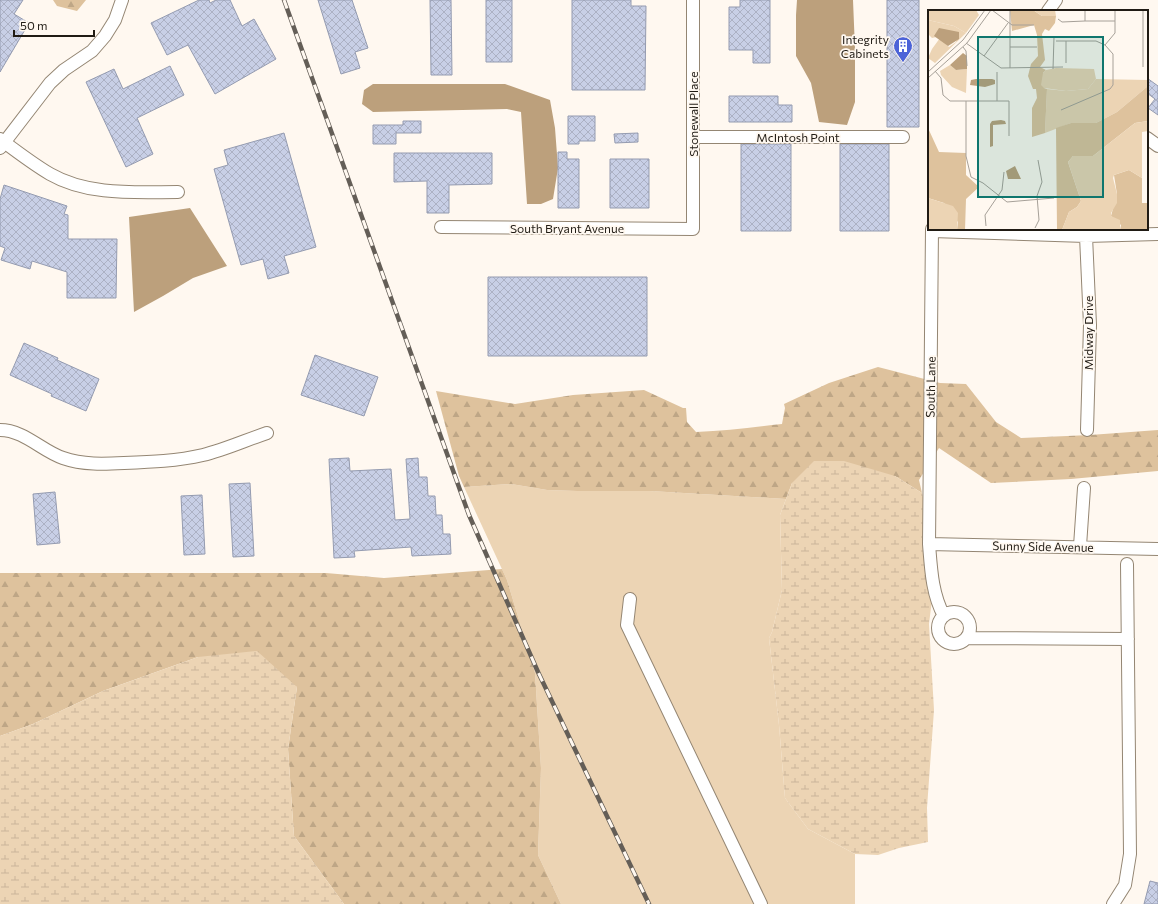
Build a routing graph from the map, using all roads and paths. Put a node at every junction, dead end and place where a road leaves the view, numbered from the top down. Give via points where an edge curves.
1 (122, 0) edge
2 (693, 0) edge
3 (1056, 0) edge
4 (1049, 10) edge
5 (694, 137) junction
6 (903, 137) dead end
7 (1148, 139) edge
8 (1, 143) edge
9 (1158, 146) edge
10 (178, 192) dead end
11 (441, 227) dead end
12 (693, 229) joint
13 (932, 230) edge
14 (1158, 234) edge
15 (1086, 236) junction
16 (0, 430) edge
17 (1087, 430) dead end
18 (267, 433) dead end
19 (1084, 488) dead end
20 (929, 544) junction
21 (1080, 546) junction
22 (1158, 548) edge
23 (1127, 564) dead end
24 (630, 599) dead end
25 (944, 616) junction
26 (967, 638) junction
27 (1128, 639) junction
28 (761, 904) edge
29 (1113, 904) edge

1 - 8 street via 115,20 105,36 92,50 50,83
2 - 5 street, Stonewall Place
3 - 4 street
5 - 6 street, McIntosh Point
5 - 12 street, Stonewall Place
7 - 9 street
8 - 10 street via 51,174 90,188 114,192
11 - 12 street, South Bryant Avenue
13 - 15 street
13 - 20 street, South Lane
14 - 15 street
15 - 17 street, Midway Drive via 1090,325
16 - 18 street via 22,435 63,458 84,463 107,464 174,461 204,455
19 - 21 street
20 - 21 street, Sunny Side Avenue
20 - 25 street, South Lane via 932,583
21 - 22 street, Sunny Side Avenue
23 - 27 street
24 - 28 street via 628,625
25 - 26 street via 954,612 963,615 970,628
25 - 26 street via 939,626 940,636 944,641 954,644
26 - 27 street
27 - 29 street via 1130,854 1125,884

